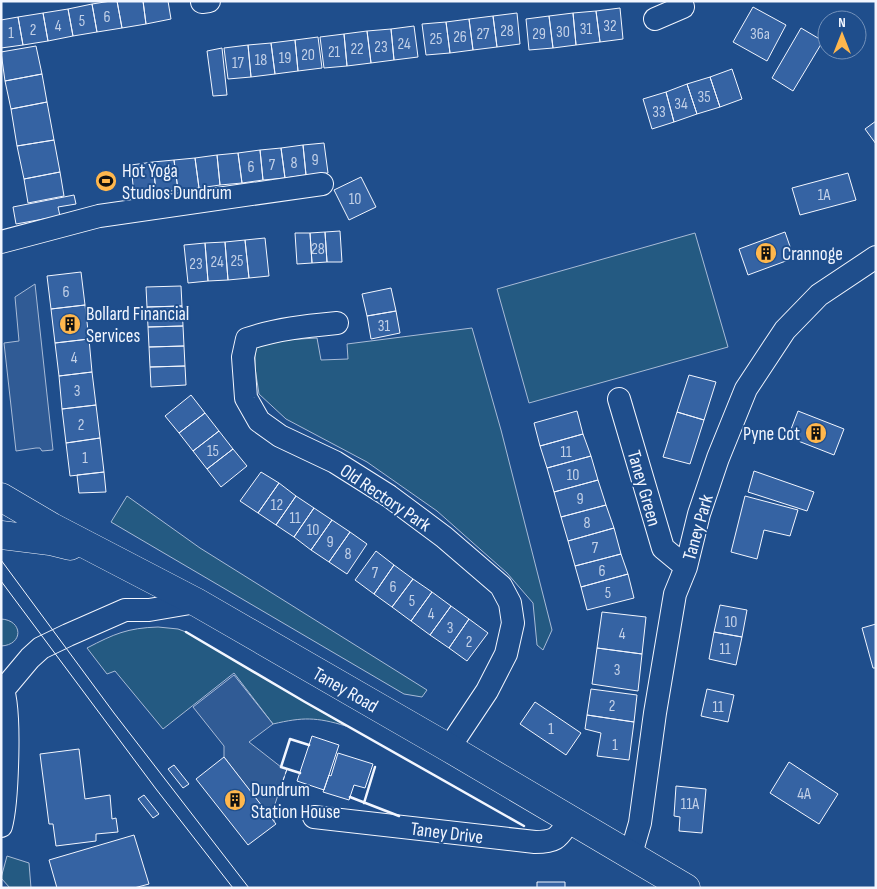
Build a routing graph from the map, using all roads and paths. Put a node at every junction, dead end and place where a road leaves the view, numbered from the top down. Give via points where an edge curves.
1 (680, 1) edge
2 (655, 19) dead end
3 (322, 184) dead end
4 (1, 242) edge
5 (876, 257) edge
6 (337, 323) dead end
7 (619, 399) dead end
8 (1, 476) edge
9 (5, 499) edge
10 (1, 535) edge
11 (113, 558) junction
12 (686, 567) junction
13 (196, 602) junction
14 (2, 687) edge
15 (449, 748) junction
16 (314, 817) dead end
17 (570, 820) junction
18 (1, 826) edge
19 (631, 854) junction
20 (686, 888) edge

1 - 2 street via 683,7
3 - 4 street via 99,216
5 - 12 street, Taney Park via 819,295 785,330 746,389 718,458
6 - 15 street, Old Rectory Park via 281,330 247,339 243,357 246,398 258,420 280,436 335,462 389,496 501,586 510,604 513,623 506,654 487,691
7 - 12 street, Taney Green via 663,548
8 - 9 main road
9 - 11 main road, Taney Road
10 - 11 main road via 50,541
11 - 13 main road, Taney Road
12 - 19 street, Taney Park via 675,594 640,823
13 - 14 street via 149,610 125,610 68,634 42,648
13 - 15 main road, Taney Road
14 - 18 street via 6,702 6,756
15 - 17 main road, Taney Road
16 - 17 street, Taney Drive via 535,842 556,838
17 - 19 main road, Taney Road
19 - 20 main road, Taney Road

